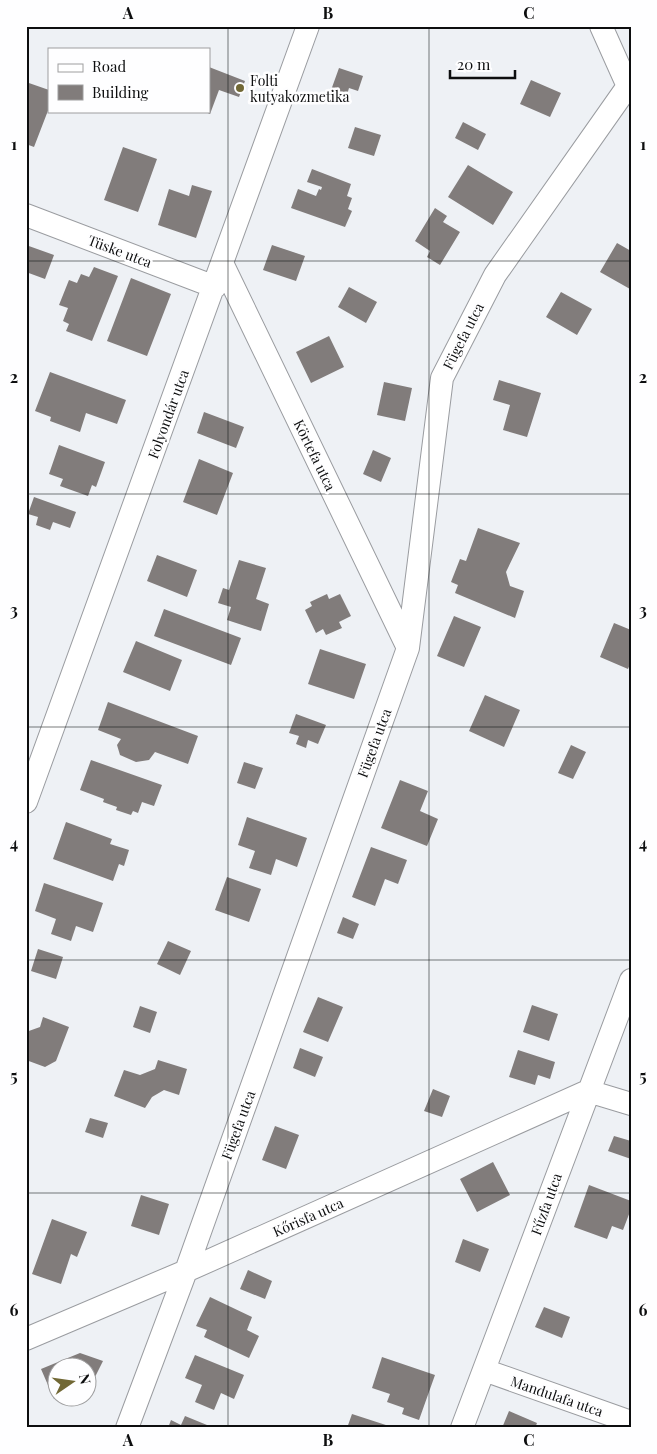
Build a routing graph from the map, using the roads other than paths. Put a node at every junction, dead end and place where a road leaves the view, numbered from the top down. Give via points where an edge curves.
1 (308, 26) edge
2 (601, 26) edge
3 (630, 86) edge
4 (26, 215) edge
5 (222, 263) junction
6 (215, 287) junction
7 (408, 648) junction
8 (26, 802) edge
9 (631, 980) edge
10 (588, 1090) junction
11 (631, 1104) edge
12 (186, 1271) junction
13 (26, 1338) edge
14 (484, 1370) junction
15 (631, 1422) edge
16 (127, 1428) edge
17 (462, 1428) edge

1 - 5 street, Folyondár utca
2 - 3 street
3 - 7 street, Fügefa utca via 494,275 442,378
4 - 6 street, Tüske utca
5 - 6 street, Folyondár utca
5 - 7 street, Körtefa utca
6 - 8 street, Folyondár utca
7 - 12 street, Fügefa utca
9 - 10 street, Fűzfa utca
10 - 11 street
10 - 12 street, Kőrisfa utca
10 - 14 street, Fűzfa utca
12 - 13 street, Kőrisfa utca
12 - 16 street, Fügefa utca
14 - 15 street, Mandulafa utca
14 - 17 street, Fűzfa utca

